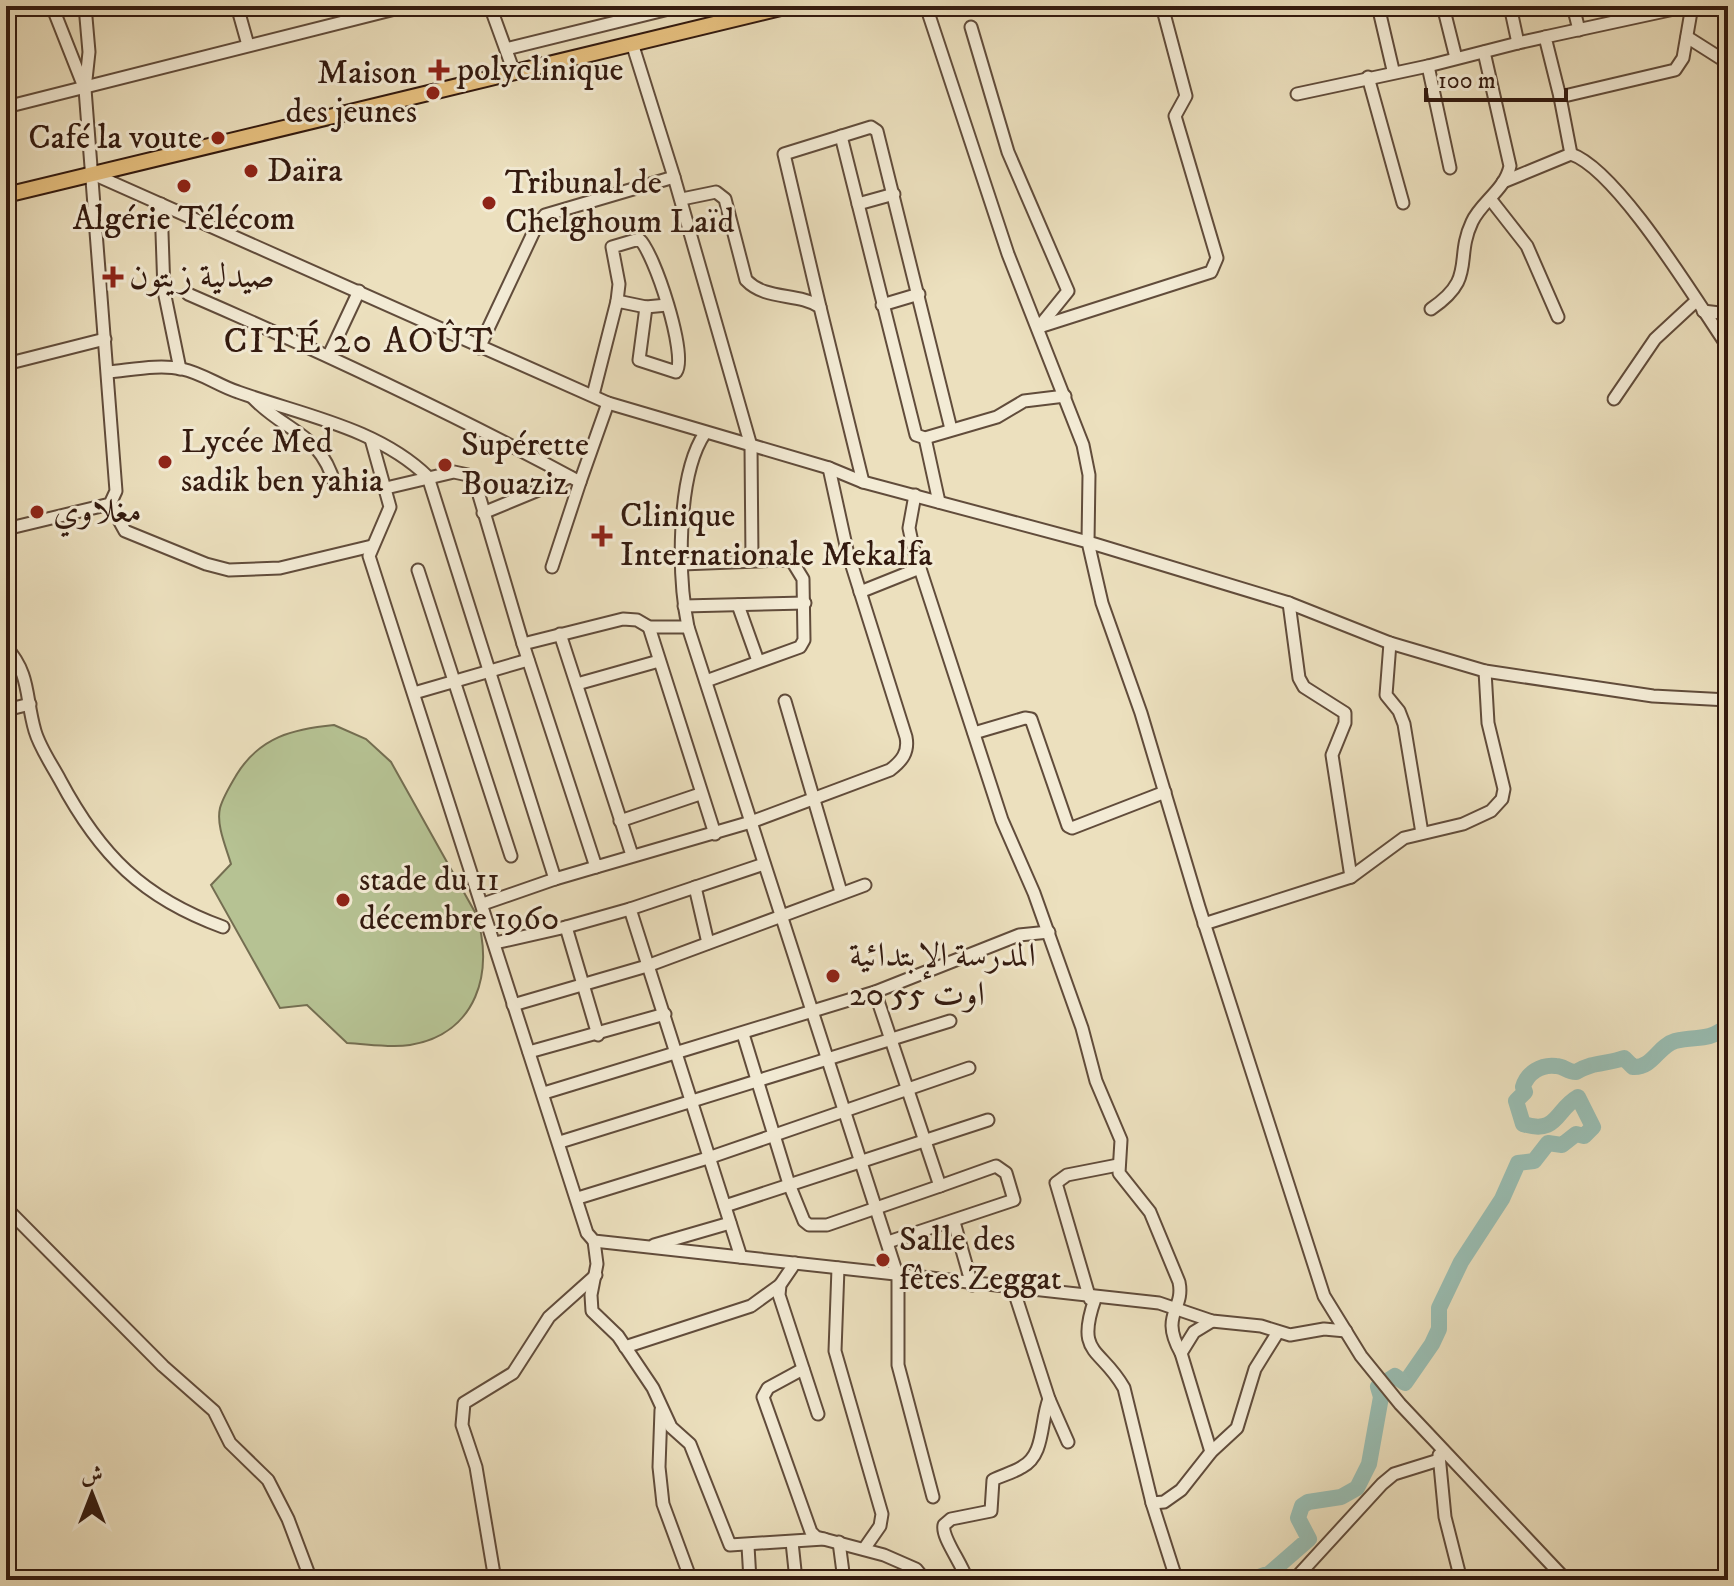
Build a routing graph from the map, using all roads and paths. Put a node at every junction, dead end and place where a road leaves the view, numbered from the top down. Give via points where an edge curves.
1 (52, 6) edge
2 (85, 6) edge
3 (237, 6) edge
4 (407, 6) edge
5 (490, 6) edge
6 (681, 6) edge
7 (789, 6) edge
8 (926, 6) edge
9 (1162, 6) edge
10 (1378, 6) edge
11 (1443, 6) edge
12 (1510, 6) edge
13 (1573, 6) edge
14 (1690, 6) edge
15 (1649, 9) edge
16 (971, 27) dead end
17 (1579, 30) junction
18 (1545, 37) junction
19 (1687, 37) junction
20 (632, 43) junction
21 (1518, 43) junction
22 (248, 45) junction
23 (506, 49) junction
24 (89, 52) junction
25 (1484, 52) junction
26 (70, 53) junction
27 (1456, 58) junction
28 (1728, 63) edge
29 (1428, 66) junction
30 (1393, 70) junction
31 (514, 72) junction
32 (1368, 77) junction
33 (85, 89) junction
34 (1297, 94) dead end
35 (1560, 97) junction
36 (6, 107) edge
37 (841, 136) junction
38 (1571, 154) junction
39 (1450, 168) dead end
40 (93, 174) junction
41 (674, 177) junction
42 (1503, 182) junction
43 (894, 194) junction
44 (6, 195) edge
45 (682, 199) junction
46 (1491, 200) junction
47 (1403, 203) dead end
48 (161, 204) junction
49 (858, 204) junction
50 (359, 291) junction
51 (188, 294) dead end
52 (919, 294) junction
53 (617, 301) junction
54 (667, 305) junction
55 (882, 305) junction
56 (1699, 306) junction
57 (646, 307) junction
58 (820, 307) junction
59 (1431, 309) dead end
60 (1728, 314) edge
61 (1558, 317) dead end
62 (1039, 327) junction
63 (105, 339) junction
64 (1728, 347) edge
65 (479, 348) junction
66 (329, 355) junction
67 (6, 364) edge
68 (180, 369) junction
69 (108, 372) junction
70 (593, 395) junction
71 (1065, 396) junction
72 (252, 397) junction
73 (1614, 399) dead end
74 (608, 403) junction
75 (951, 429) junction
76 (705, 433) junction
77 (925, 438) junction
78 (371, 439) junction
79 (751, 446) junction
80 (829, 468) junction
81 (428, 477) junction
82 (575, 479) junction
83 (863, 482) junction
84 (335, 485) dead end
85 (386, 488) junction
86 (915, 495) junction
87 (939, 502) junction
88 (110, 504) junction
89 (483, 513) junction
90 (6, 529) edge
91 (1088, 542) junction
92 (372, 546) junction
93 (752, 560) junction
94 (682, 564) junction
95 (552, 567) dead end
96 (920, 568) junction
97 (418, 570) dead end
98 (860, 592) junction
99 (805, 603) junction
100 (1289, 603) junction
101 (738, 605) junction
102 (684, 606) junction
103 (649, 627) junction
104 (688, 627) junction
105 (560, 634) junction
106 (1390, 643) junction
107 (523, 644) junction
108 (6, 647) edge
109 (528, 660) junction
110 (659, 661) junction
111 (758, 661) junction
112 (489, 671) junction
113 (1485, 671) junction
114 (453, 681) junction
115 (706, 681) junction
116 (577, 684) junction
117 (414, 693) junction
118 (1728, 700) edge
119 (785, 701) dead end
120 (30, 704) junction
121 (6, 710) edge
122 (974, 733) junction
123 (1165, 792) junction
124 (700, 794) junction
125 (814, 800) junction
126 (620, 821) junction
127 (751, 822) junction
128 (1422, 833) junction
129 (715, 834) junction
130 (632, 855) junction
131 (511, 856) dead end
132 (764, 864) junction
133 (596, 867) junction
134 (1351, 877) junction
135 (555, 879) junction
136 (865, 885) dead end
137 (695, 887) junction
138 (841, 892) junction
139 (483, 904) junction
140 (630, 909) junction
141 (780, 917) junction
142 (1204, 924) junction
143 (223, 927) dead end
144 (566, 927) junction
145 (1049, 932) junction
146 (495, 943) junction
147 (708, 943) junction
148 (647, 966) junction
149 (584, 985) junction
150 (875, 992) junction
151 (513, 1005) junction
152 (812, 1012) junction
153 (665, 1014) junction
154 (950, 1021) dead end
155 (743, 1034) junction
156 (598, 1035) junction
157 (891, 1041) junction
158 (529, 1052) junction
159 (676, 1054) junction
160 (828, 1061) junction
161 (969, 1068) dead end
162 (756, 1082) junction
163 (909, 1088) junction
164 (544, 1093) junction
165 (690, 1102) junction
166 (843, 1110) junction
167 (988, 1120) dead end
168 (774, 1135) junction
169 (925, 1139) junction
170 (560, 1142) junction
171 (711, 1157) junction
172 (860, 1163) junction
173 (1118, 1165) junction
174 (789, 1184) junction
175 (940, 1186) junction
176 (578, 1198) junction
177 (725, 1206) junction
178 (6, 1208) edge
179 (876, 1209) junction
180 (954, 1222) junction
181 (730, 1223) junction
182 (594, 1241) junction
183 (888, 1242) junction
184 (647, 1247) junction
185 (741, 1257) junction
186 (795, 1263) junction
187 (838, 1268) junction
188 (596, 1275) junction
189 (898, 1277) junction
190 (780, 1285) junction
191 (972, 1285) junction
192 (1013, 1288) junction
193 (1093, 1299) junction
194 (1173, 1308) junction
195 (1212, 1321) junction
196 (1346, 1331) junction
197 (1278, 1332) junction
198 (625, 1347) junction
199 (1181, 1353) junction
200 (803, 1369) junction
201 (1049, 1399) junction
202 (661, 1405) junction
203 (818, 1414) dead end
204 (1068, 1442) dead end
205 (1211, 1452) junction
206 (1439, 1455) junction
207 (933, 1497) dead end
208 (1152, 1503) junction
209 (824, 1539) junction
210 (792, 1542) junction
211 (839, 1542) junction
212 (748, 1546) junction
213 (864, 1549) junction
214 (1176, 1578) dead end
215 (311, 1580) edge
216 (495, 1580) edge
217 (691, 1580) edge
218 (750, 1580) edge
219 (796, 1580) edge
220 (844, 1580) edge
221 (925, 1580) edge
222 (967, 1580) edge
223 (1294, 1580) edge
224 (1461, 1580) edge
225 (1566, 1580) edge

1 - 26 street
2 - 24 street
3 - 22 street
4 - 22 street
5 - 23 street
6 - 23 street
7 - 20 main road
8 - 62 street via 1008,254
9 - 62 street via 1186,96 1175,116 1217,258 1211,272
10 - 30 street
11 - 27 street
12 - 21 street
13 - 17 street
14 - 15 street
14 - 19 street
15 - 17 street
16 - 62 street via 1008,152 1068,291
17 - 18 street
18 - 21 street
18 - 35 street
19 - 28 street
19 - 35 street via 1675,70
20 - 31 main road
20 - 41 street
21 - 25 street
22 - 33 street
23 - 31 street
24 - 26 street via 82,57
24 - 33 street
25 - 27 street
25 - 42 street via 1510,158
26 - 33 street
27 - 29 street
29 - 30 street
29 - 39 street
30 - 32 street
31 - 40 main road
32 - 34 street
32 - 47 street
33 - 36 street
33 - 40 street
35 - 38 street
37 - 43 street via 875,129
37 - 49 street
37 - 58 street via 784,154
38 - 42 street
38 - 56 street via 1600,172
40 - 44 main road
40 - 48 street
40 - 63 street
41 - 45 street
41 - 65 street via 545,215
42 - 46 street
43 - 49 street
43 - 52 street
45 - 58 street via 721,195 746,280 764,292
45 - 79 street
46 - 59 street via 1473,219 1461,278
46 - 61 street via 1527,246
48 - 50 street
48 - 68 street via 164,291
49 - 55 street
50 - 65 street
50 - 66 street
51 - 66 street
52 - 55 street
52 - 75 street
53 - 54 street via 612,247 634,238 648,249
53 - 57 street
53 - 70 street
54 - 57 street
54 - 57 street via 680,353 676,372 639,360
55 - 77 street via 914,429
56 - 60 street
56 - 64 street
56 - 73 street via 1655,339
58 - 83 street
62 - 71 street
63 - 67 street
63 - 69 street
65 - 70 street
66 - 82 street
68 - 69 street
68 - 72 street
69 - 88 street via 116,491
70 - 74 street
71 - 75 street via 1024,401 997,417
71 - 91 street via 1089,475
72 - 78 street
72 - 84 street via 322,451
74 - 76 street
74 - 82 street
75 - 77 street
76 - 79 street
76 - 94 street via 691,463
77 - 87 street
78 - 81 street via 409,459
78 - 85 street
79 - 80 street
79 - 93 street
80 - 83 street
80 - 98 street
81 - 85 street
81 - 89 street via 468,475
81 - 112 street
82 - 89 street
82 - 95 street
83 - 86 street
85 - 92 street via 388,519
86 - 87 street
86 - 96 street via 909,528
87 - 91 street
88 - 90 street
88 - 92 street via 125,531 229,570 280,568
89 - 107 street
91 - 100 street
91 - 123 street via 1102,603
92 - 117 street via 369,556
93 - 94 street
93 - 99 street via 792,561 803,579
94 - 102 street
96 - 98 street
96 - 122 street
97 - 114 street
98 - 125 street via 907,744 901,762 890,770
99 - 101 street
99 - 111 street via 803,644
100 - 106 street
100 - 134 street via 1299,678 1304,687 1345,713 1332,755
101 - 102 street
101 - 111 street
102 - 104 street
103 - 104 street
103 - 105 street via 623,619
103 - 110 street
104 - 115 street
105 - 107 street
105 - 116 street
106 - 113 street
106 - 128 street via 1386,695 1404,724
107 - 109 street
108 - 120 street via 21,663
109 - 112 street
109 - 133 street
110 - 116 street
110 - 124 street
111 - 115 street
112 - 114 street
112 - 135 street
113 - 118 street via 1653,696
113 - 128 street via 1488,723 1504,795 1483,816
114 - 117 street
114 - 131 street
115 - 127 street
116 - 126 street
117 - 139 street
119 - 125 street
120 - 121 street
120 - 143 street via 36,734 83,824 104,849 141,886 184,913
122 - 123 street via 1031,719 1072,828
122 - 145 street via 1002,820
123 - 142 street
124 - 126 street
124 - 129 street
125 - 127 street
125 - 138 street
126 - 130 street
127 - 129 street
127 - 132 street
128 - 134 street via 1404,838
129 - 130 street
130 - 133 street
132 - 137 street
132 - 141 street
133 - 135 street
134 - 142 street
135 - 139 street
136 - 138 street
137 - 140 street
137 - 147 street
138 - 141 street
139 - 146 street
140 - 144 street
140 - 148 street
141 - 147 street
141 - 152 street
142 - 196 street via 1312,1266
144 - 146 street
144 - 149 street
145 - 150 street via 1019,935
145 - 173 street via 1096,1081 1121,1140
146 - 151 street
147 - 148 street
148 - 149 street
148 - 153 street
149 - 151 street
149 - 156 street
150 - 152 street
150 - 157 street
151 - 158 street
152 - 155 street
152 - 160 street
153 - 156 street
153 - 159 street
154 - 157 street
155 - 159 street
155 - 162 street
156 - 158 street
157 - 160 street
157 - 163 street
158 - 164 street
159 - 164 street
159 - 165 street
160 - 162 street
160 - 166 street
161 - 163 street
162 - 165 street
162 - 168 street
163 - 166 street
163 - 169 street
164 - 170 street
165 - 170 street
165 - 171 street
166 - 168 street
166 - 172 street
167 - 169 street
168 - 171 street
168 - 174 street
169 - 172 street
169 - 175 street
170 - 176 street
171 - 176 street
171 - 177 street
172 - 174 street
172 - 179 street
173 - 193 street via 1088,1169 1056,1183
173 - 194 street via 1124,1181 1150,1212 1179,1282 1181,1293
174 - 177 street
174 - 179 street via 809,1225 827,1225
175 - 179 street
175 - 180 street via 996,1166 1006,1173 1011,1204
176 - 182 street
177 - 181 street
178 - 215 street via 214,1411 230,1443 268,1480
179 - 183 street
180 - 183 street
180 - 191 street
181 - 184 street
181 - 185 street
182 - 184 street
182 - 188 street
183 - 189 street
184 - 185 street
185 - 186 street
186 - 187 street
186 - 190 street
187 - 189 street
187 - 213 street via 835,1351 882,1514
188 - 198 street via 592,1311
188 - 216 street via 549,1317 513,1373 464,1403 462,1425 476,1467
189 - 191 street
189 - 207 street via 898,1365
190 - 198 street via 751,1306
190 - 200 street
191 - 192 street
192 - 193 street
192 - 201 street
193 - 194 street
193 - 208 street via 1087,1330 1094,1355 1124,1388
194 - 195 street
194 - 199 street via 1173,1336
195 - 197 street
195 - 199 street via 1194,1332
196 - 197 street
196 - 206 street
197 - 205 street via 1255,1369 1237,1428
198 - 202 street
199 - 205 street
200 - 203 street
200 - 209 street via 768,1388 763,1397 811,1532
201 - 204 street
201 - 222 street via 1039,1448 1024,1467 993,1480 991,1511 944,1525
202 - 212 street via 671,1427 690,1444 730,1545
202 - 217 street via 663,1504
205 - 208 street via 1181,1490
206 - 223 street via 1382,1484
206 - 224 street via 1445,1517
206 - 225 street
208 - 214 street
209 - 210 street
209 - 211 street
210 - 212 street
210 - 219 street
211 - 213 street
211 - 220 street
212 - 218 street
213 - 221 street via 906,1563

